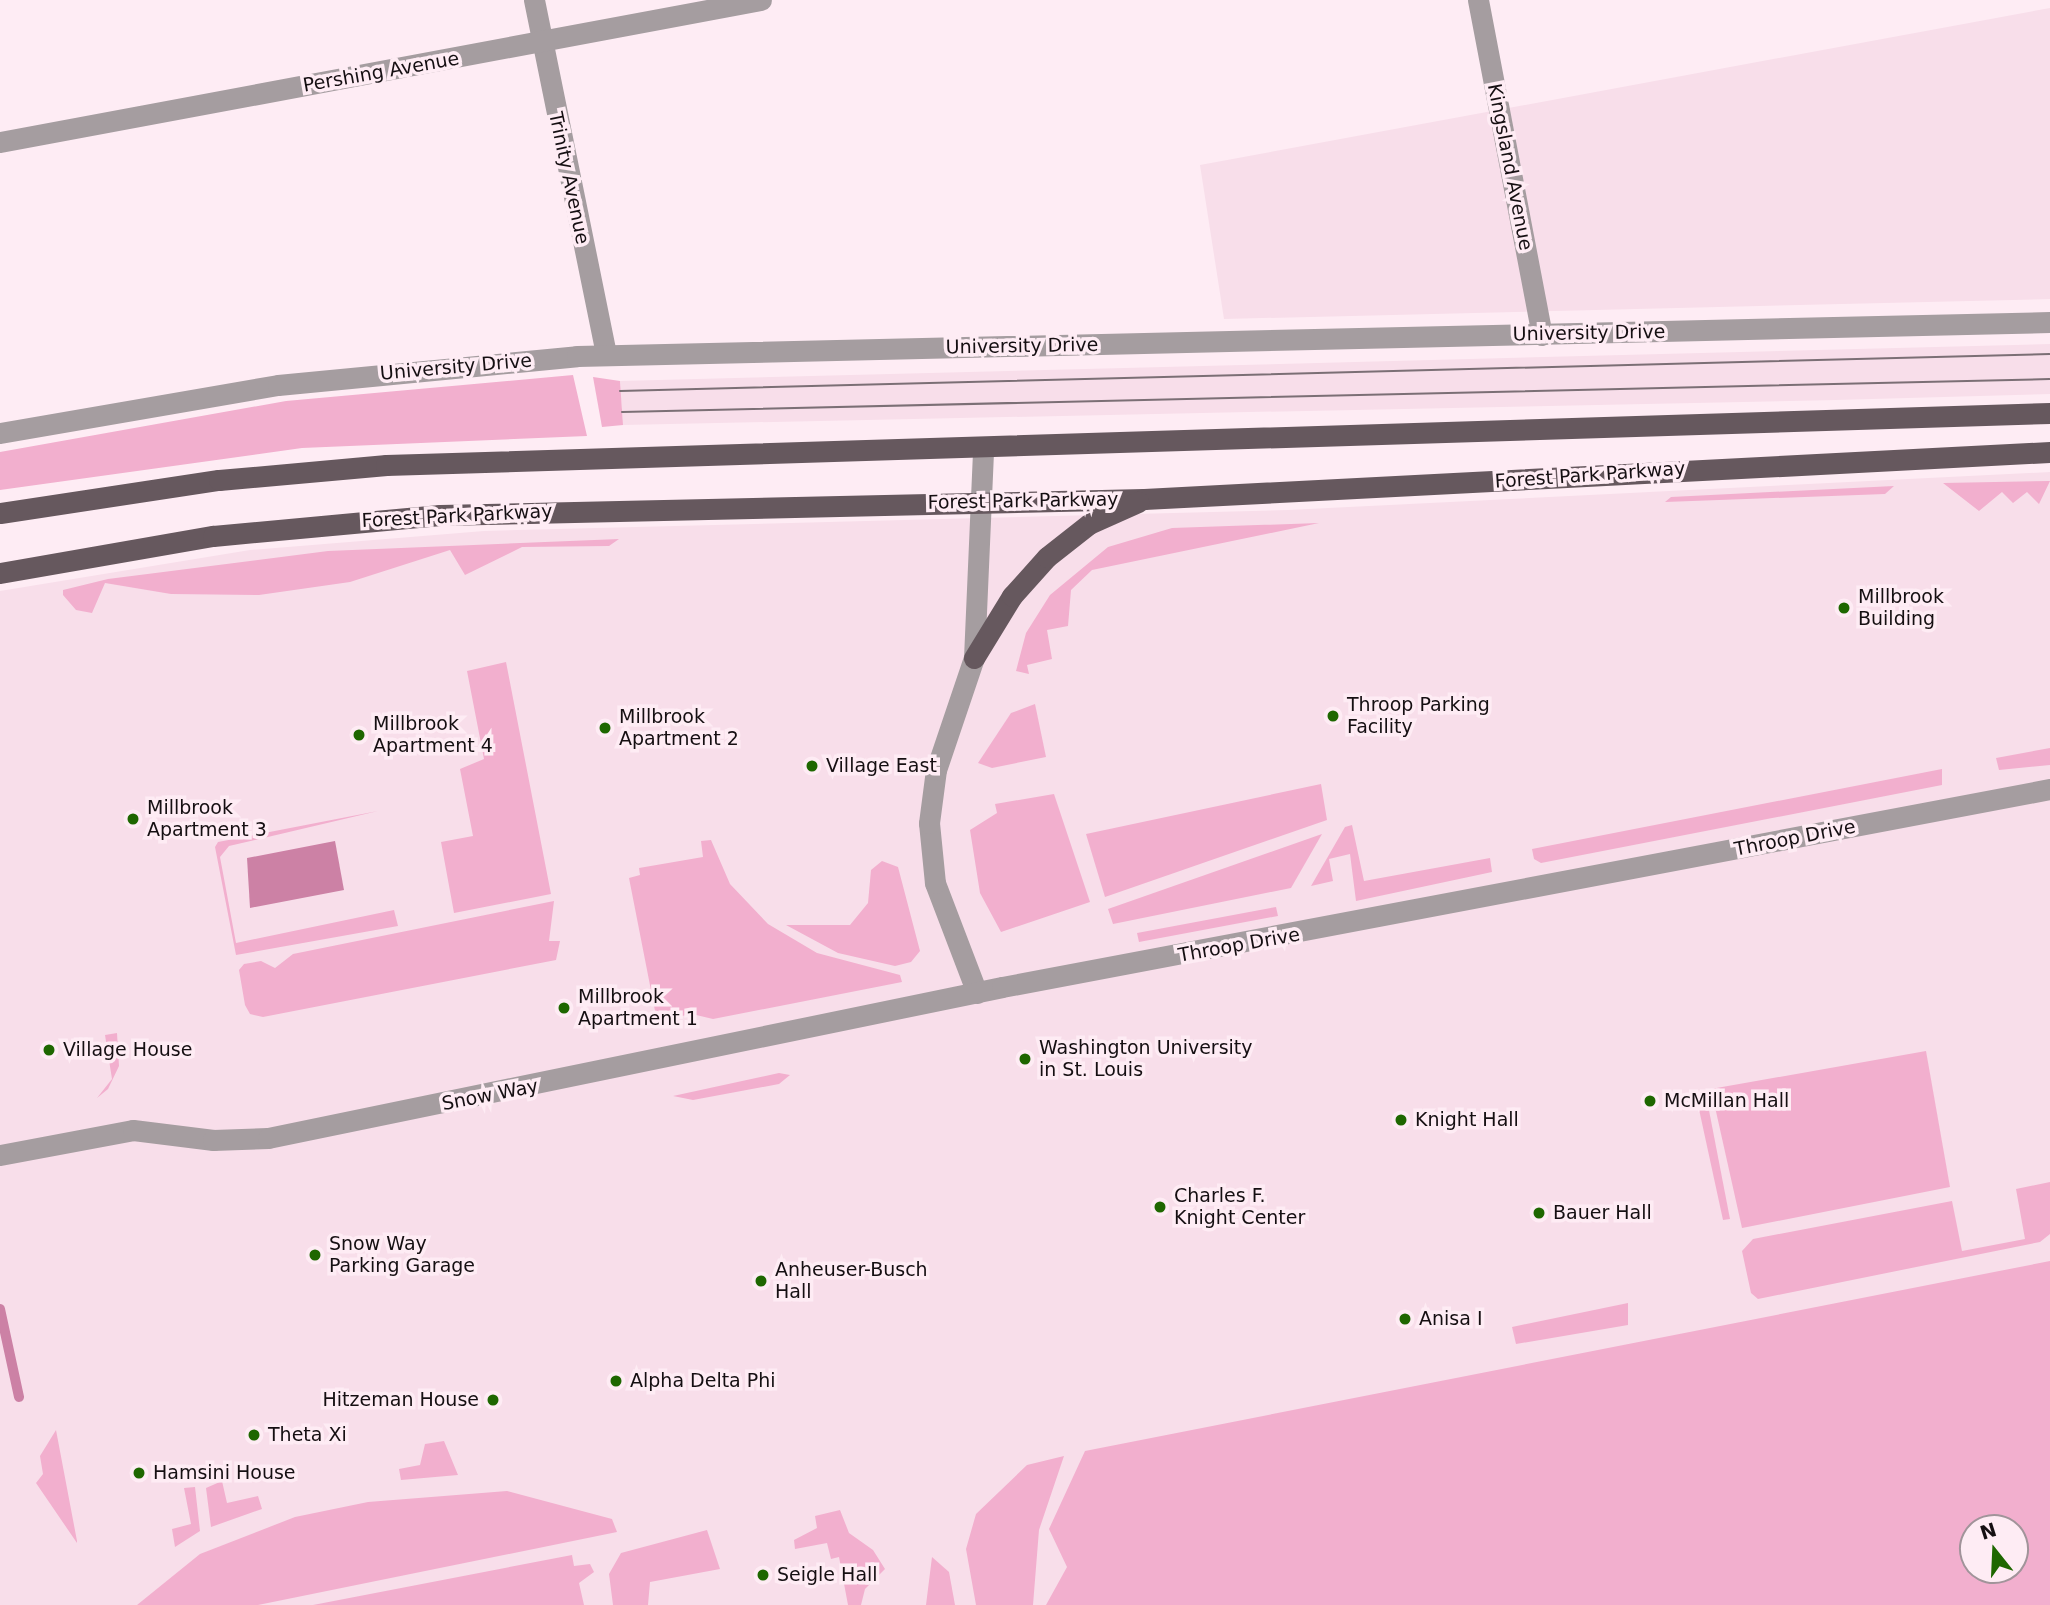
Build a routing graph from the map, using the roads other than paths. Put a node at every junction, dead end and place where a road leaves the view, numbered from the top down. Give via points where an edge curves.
1 (534, 0) edge
2 (761, 0) edge
3 (1478, 0) edge
4 (541, 43) junction
5 (0, 142) edge
6 (2050, 322) edge
7 (1542, 335) junction
8 (606, 355) junction
9 (2050, 413) edge
10 (0, 433) edge
11 (984, 449) junction
12 (2050, 452) edge
13 (1144, 499) junction
14 (984, 502) junction
15 (0, 513) edge
16 (0, 573) edge
17 (974, 658) junction
18 (2050, 789) edge
19 (977, 993) junction
20 (0, 1155) edge

1 - 4 street, Trinity Avenue
2 - 4 street, Pershing Avenue
3 - 7 street, Kingsland Avenue
4 - 5 street, Pershing Avenue
4 - 8 street, Trinity Avenue
6 - 7 street, University Drive
7 - 8 street, University Drive
8 - 10 street, University Drive via 278,385
9 - 11 main road
11 - 14 street
11 - 15 main road via 386,466 219,480
12 - 13 main road, Forest Park Parkway
13 - 14 main road, Forest Park Parkway
13 - 17 main road via 1089,524 1047,557 1012,596
14 - 16 main road, Forest Park Parkway via 318,523
14 - 17 street
17 - 19 street via 936,769 929,823 935,883
18 - 19 street, Throop Drive
19 - 20 street, Snow Way via 268,1138 213,1140 133,1130

